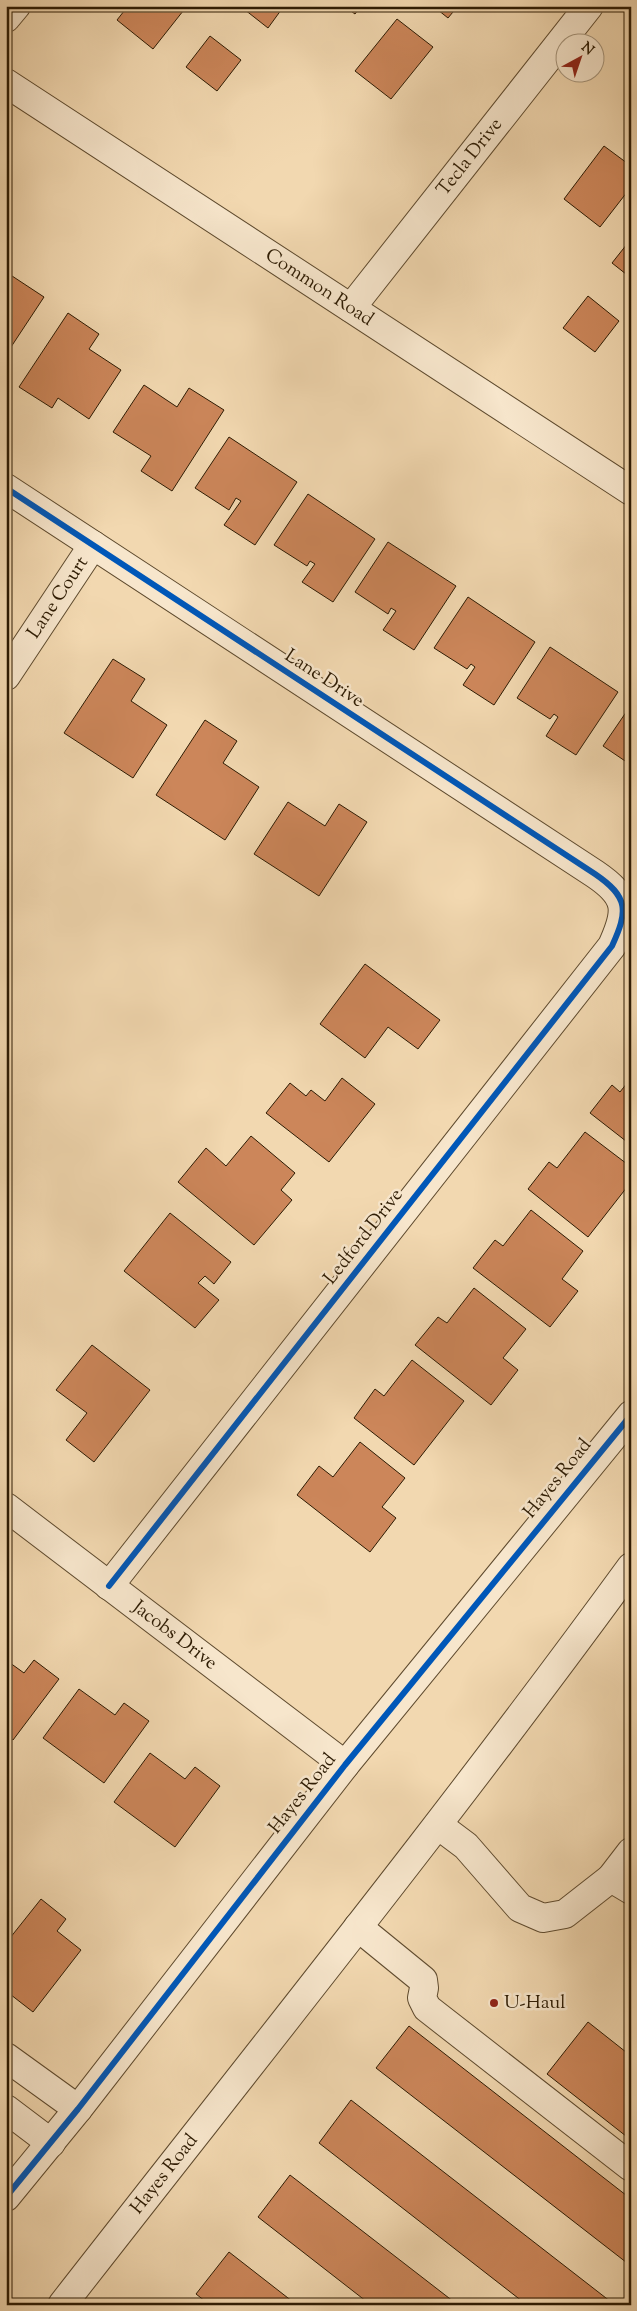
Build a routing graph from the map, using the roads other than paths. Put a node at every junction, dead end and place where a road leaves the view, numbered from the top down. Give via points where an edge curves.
1 (16, 6) edge
2 (589, 6) edge
3 (6, 18) edge
4 (6, 83) edge
5 (351, 308) junction
6 (6, 488) edge
7 (631, 492) edge
8 (93, 545) junction
9 (6, 676) edge
10 (622, 900) joint
11 (631, 1415) edge
12 (6, 1507) edge
13 (631, 1567) edge
14 (109, 1586) junction
15 (345, 1765) junction
16 (438, 1825) junction
17 (631, 1852) edge
18 (621, 1884) edge
19 (358, 1927) junction
20 (6, 2057) edge
21 (6, 2109) edge
22 (78, 2109) junction
23 (51, 2143) junction
24 (631, 2167) edge
25 (6, 2198) edge
26 (62, 2305) edge

1 - 3 street
2 - 5 street, Tecla Drive
4 - 5 street, Common Road
5 - 7 street, Common Road
6 - 8 street, Lane Drive
8 - 9 street, Lane Court
8 - 10 street, Lane Drive via 595,874 609,884
10 - 14 street, Ledford Drive via 623,922 612,946
11 - 15 street, Hayes Road
12 - 14 street, Jacobs Drive
13 - 16 street, Hayes Road
14 - 15 street, Jacobs Drive
15 - 22 street, Hayes Road
16 - 18 street via 466,1846 520,1908 543,1918 565,1914
16 - 19 street, Hayes Road
17 - 18 street
19 - 24 street via 423,1980 422,1998 427,2008
19 - 26 street, Hayes Road
20 - 22 street
21 - 23 street
22 - 23 street, Hayes Road
23 - 25 street, Hayes Road

